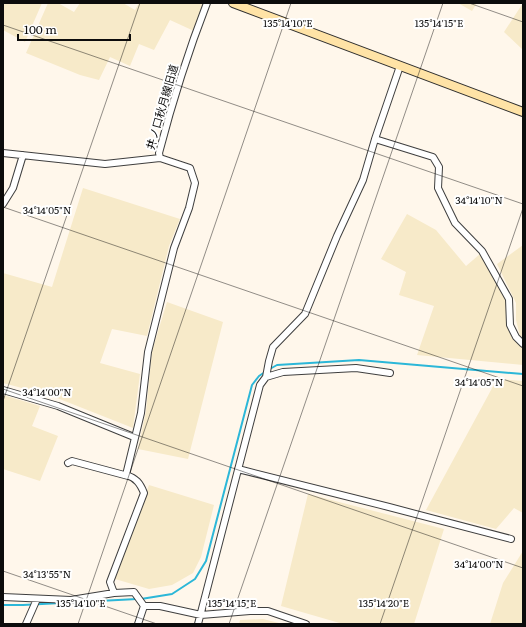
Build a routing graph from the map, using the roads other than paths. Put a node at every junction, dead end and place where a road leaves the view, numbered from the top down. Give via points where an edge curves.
1 (207, 3) edge
2 (233, 3) edge
3 (400, 66) junction
4 (523, 112) edge
5 (375, 139) junction
6 (3, 153) edge
7 (23, 155) junction
8 (160, 158) junction
9 (3, 204) edge
10 (523, 344) edge
11 (390, 373) dead end
12 (266, 377) junction
13 (3, 390) edge
14 (134, 437) junction
15 (68, 464) dead end
16 (238, 469) junction
17 (128, 476) junction
18 (511, 539) dead end
19 (114, 593) junction
20 (3, 597) edge
21 (37, 599) junction
22 (143, 605) junction
23 (201, 615) junction
24 (26, 624) edge
25 (138, 624) edge
26 (198, 624) edge
27 (306, 624) edge

1 - 8 street, 井ノ口秋月線旧道 via 194,36 160,149
2 - 3 street
3 - 4 street
3 - 5 street
5 - 10 street via 433,157 439,167 438,188 455,223 482,251 509,299 510,325
5 - 12 street via 363,180 305,314 273,348
6 - 7 street, 井ノ口秋月線旧道
7 - 8 street, 井ノ口秋月線旧道 via 105,164
7 - 9 street via 13,188
8 - 14 street via 190,168 195,183 190,208 174,248 148,352 141,413
11 - 12 street via 356,368 283,372
12 - 16 street via 260,385
13 - 14 street via 58,406
14 - 17 street via 126,475
15 - 17 street via 72,462
16 - 18 street
16 - 23 street
17 - 19 street via 141,485 144,493 110,582
19 - 21 street via 71,600
19 - 22 street via 134,592
20 - 21 street
21 - 24 street
22 - 23 street
22 - 25 street
23 - 26 street
23 - 27 street via 268,611

